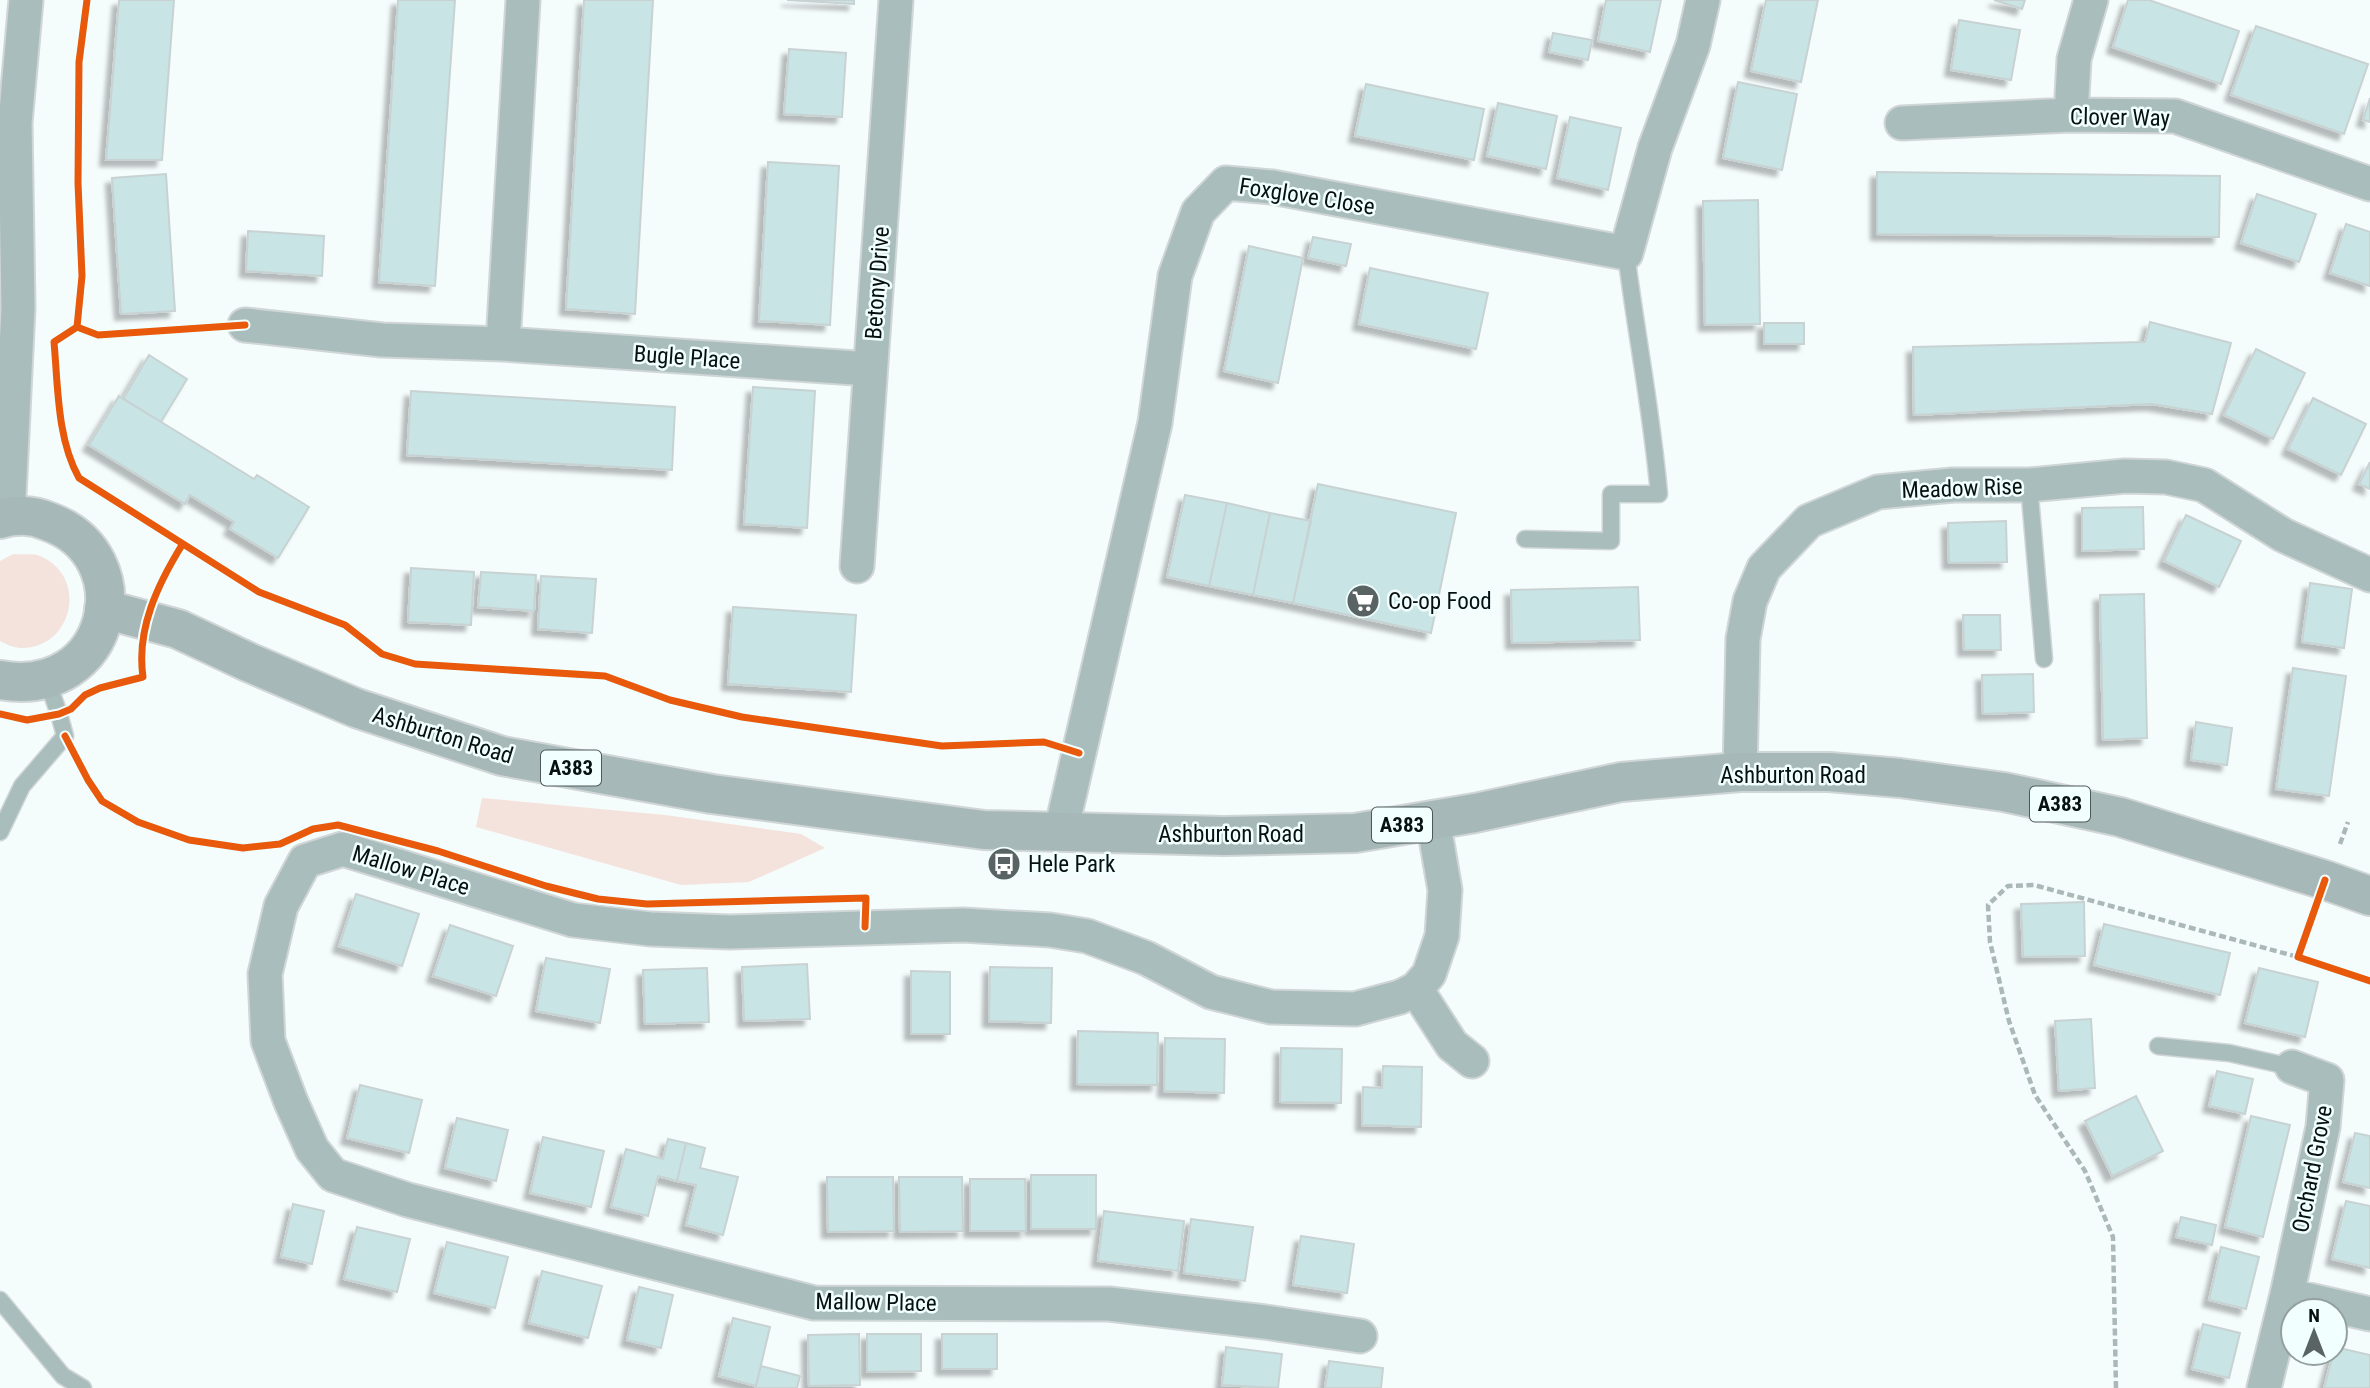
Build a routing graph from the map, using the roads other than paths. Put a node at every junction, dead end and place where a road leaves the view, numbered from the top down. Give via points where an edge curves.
1 (26, 0) edge
2 (523, 0) edge
3 (896, 0) edge
4 (1703, 0) edge
5 (2091, 0) edge
6 (2071, 115) junction
7 (1902, 123) dead end
8 (2370, 184) edge
9 (1626, 253) junction
10 (245, 325) dead end
11 (503, 344) junction
12 (870, 369) junction
13 (2029, 485) junction
14 (4, 518) edge
15 (1525, 539) dead end
16 (857, 566) dead end
17 (2370, 575) edge
18 (104, 609) junction
19 (2044, 659) dead end
20 (0, 680) edge
21 (47, 680) junction
22 (1740, 772) junction
23 (1433, 820) junction
24 (1061, 831) junction
25 (0, 832) edge
26 (2370, 896) edge
27 (1416, 989) junction
28 (2158, 1046) dead end
29 (1472, 1061) dead end
30 (2292, 1067) joint
31 (2287, 1294) junction
32 (0, 1300) edge
33 (2370, 1314) edge
34 (1360, 1336) dead end
35 (83, 1388) edge
36 (2264, 1388) edge

1 - 14 street via 15,123 18,308
2 - 11 street
3 - 12 street, Betony Drive
4 - 9 street via 1693,45 1655,148
5 - 6 street via 2074,59
6 - 7 street, Clover Way
6 - 8 street, Clover Way via 2175,116
9 - 15 lane via 1659,494 1611,494 1611,541
9 - 24 street, Foxglove Close via 1272,187 1226,183 1198,212 1175,275 1155,423
10 - 11 street, Bugle Place via 382,340
11 - 12 street, Bugle Place
12 - 16 street, Betony Drive
13 - 17 street, Meadow Rise via 2125,476 2166,477 2204,485 2283,535
13 - 19 lane
13 - 22 street, Meadow Rise via 1878,492 1809,521 1764,568 1750,601 1743,639
14 - 18 main road via 36,517 62,526 85,544 99,567 106,594
18 - 21 main road via 91,648 72,668
18 - 24 main road, Ashburton Road / A383 via 178,628 356,708 502,756 712,794 984,830
20 - 21 main road via 20,684
21 - 25 lane via 65,736 22,786
22 - 23 main road, Ashburton Road / A383 via 1621,782
22 - 26 main road, Ashburton Road / A383 via 1829,772 2004,792 2120,817
23 - 24 main road, Ashburton Road / A383 via 1355,833 1224,836
23 - 27 street via 1444,890 1442,936 1429,974
27 - 29 street via 1452,1045
27 - 34 street, Mallow Place via 1354,1009 1271,1007 1212,992 1146,958 1087,936 1050,930 963,925 730,932 573,920 343,849 305,861 281,906 265,974 268,1041 312,1149 333,1175 408,1200 814,1303 1109,1304
28 - 30 lane
30 - 31 street, Orchard Grove via 2327,1080 2323,1127
31 - 33 street
31 - 36 street, Orchard Grove
32 - 35 lane via 63,1376

